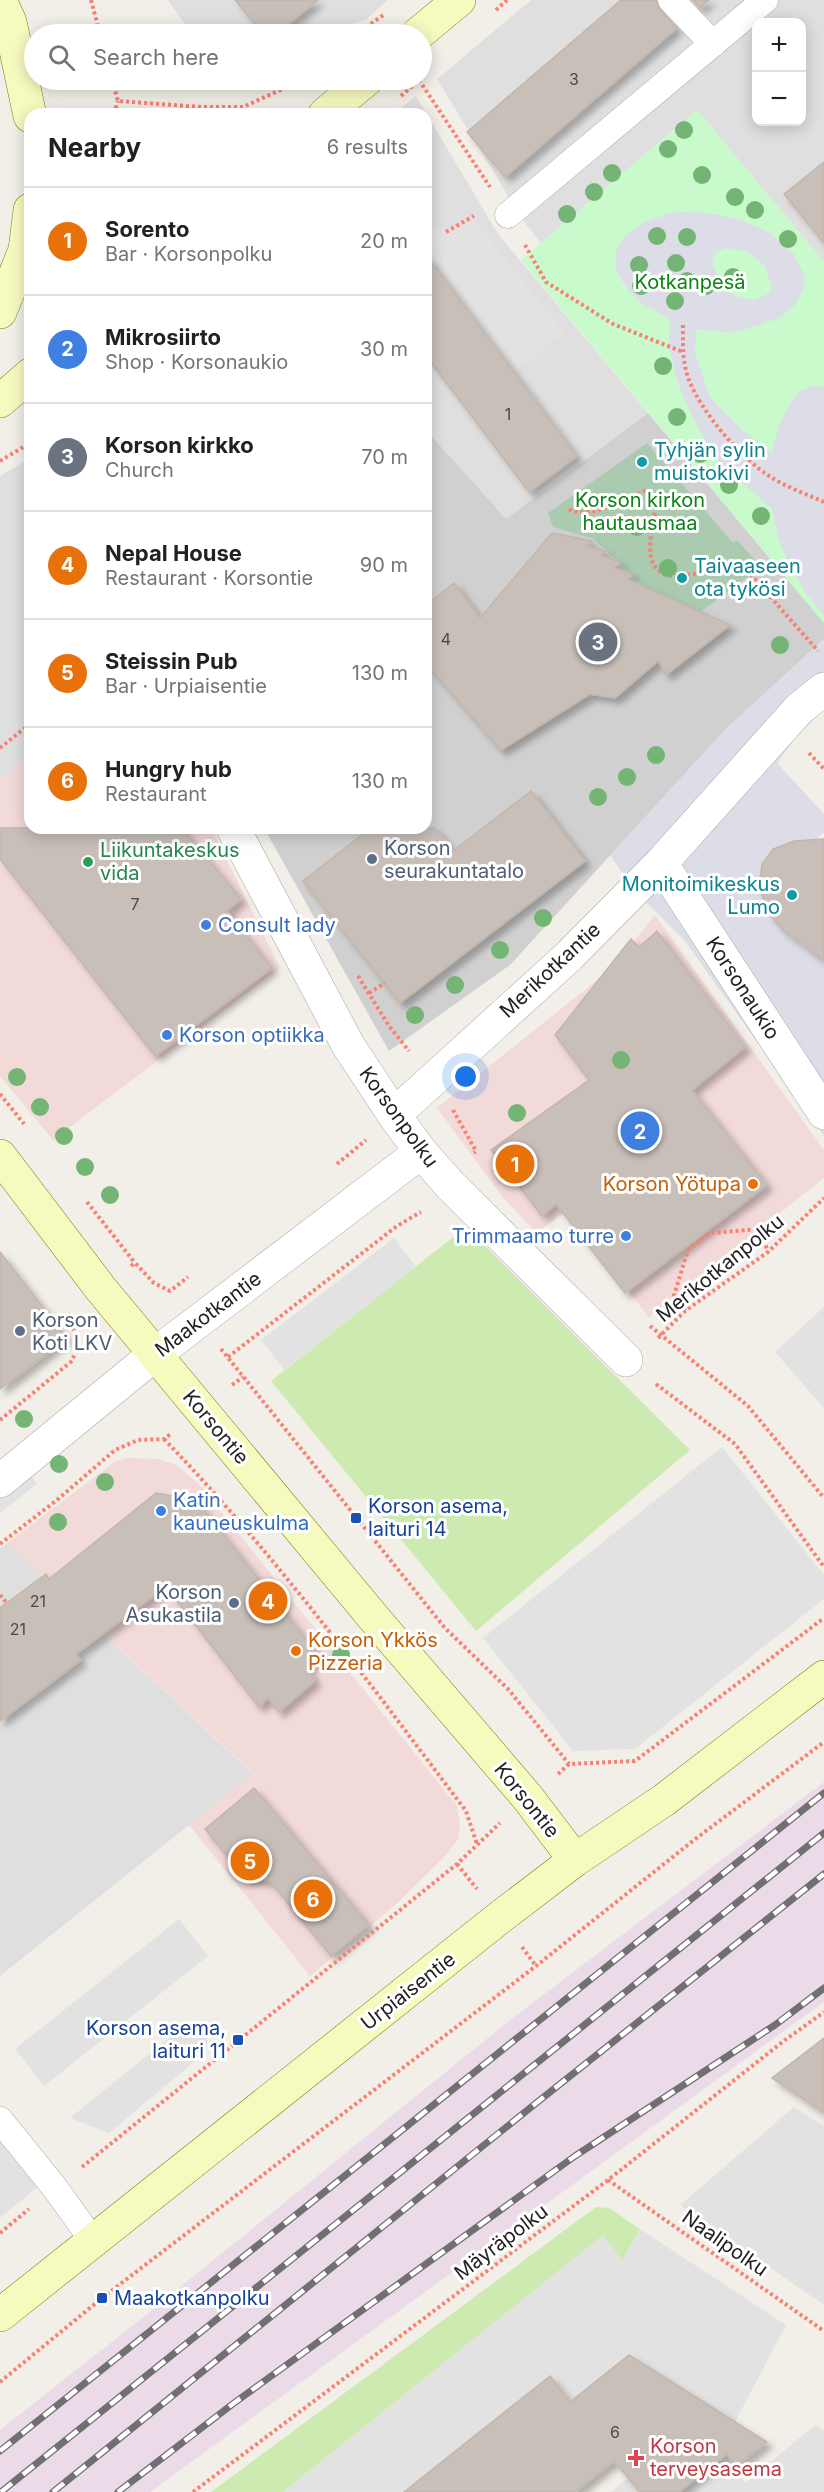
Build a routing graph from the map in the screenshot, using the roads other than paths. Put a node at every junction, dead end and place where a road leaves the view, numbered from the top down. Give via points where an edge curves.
1 (0, 0) edge
2 (459, 0) edge
3 (671, 0) edge
4 (765, 0) edge
5 (430, 24) edge
6 (713, 44) junction
7 (24, 88) edge
8 (24, 90) edge
9 (354, 90) edge
10 (28, 108) edge
11 (332, 108) edge
12 (508, 215) dead end
13 (24, 257) edge
14 (0, 312) edge
15 (24, 380) edge
16 (0, 401) edge
17 (824, 689) edge
18 (236, 834) edge
19 (661, 863) junction
20 (824, 1113) edge
21 (393, 1114) junction
22 (422, 1152) junction
23 (0, 1156) edge
24 (154, 1355) junction
25 (626, 1360) road end
26 (0, 1481) edge
27 (824, 1677) edge
28 (575, 1860) junction
29 (0, 2120) edge
30 (8, 2147) edge
31 (93, 2241) junction
32 (0, 2315) edge

1 - 7 main road via 10,22
2 - 5 main road
3 - 6 lane
4 - 6 lane
6 - 12 lane
8 - 10 main road
9 - 11 main road
13 - 14 main road
15 - 16 main road
17 - 19 street, Merikotkantie via 799,709
18 - 21 street, Korsonpolku via 348,1046
19 - 20 street, Korsonaukio
19 - 21 street, Merikotkantie via 568,956
21 - 22 street, Korsonpolku
22 - 24 street, Maakotkantie
22 - 25 street, Korsonpolku via 451,1186
23 - 24 main road, Korsontie
24 - 26 street, Maakotkantie
24 - 28 main road, Korsontie via 528,1798
27 - 28 main road, Urpiaisentie via 664,1800
28 - 31 main road, Urpiaisentie
29 - 30 lane
30 - 31 lane via 55,2188
31 - 32 main road, Urpiaisentie

